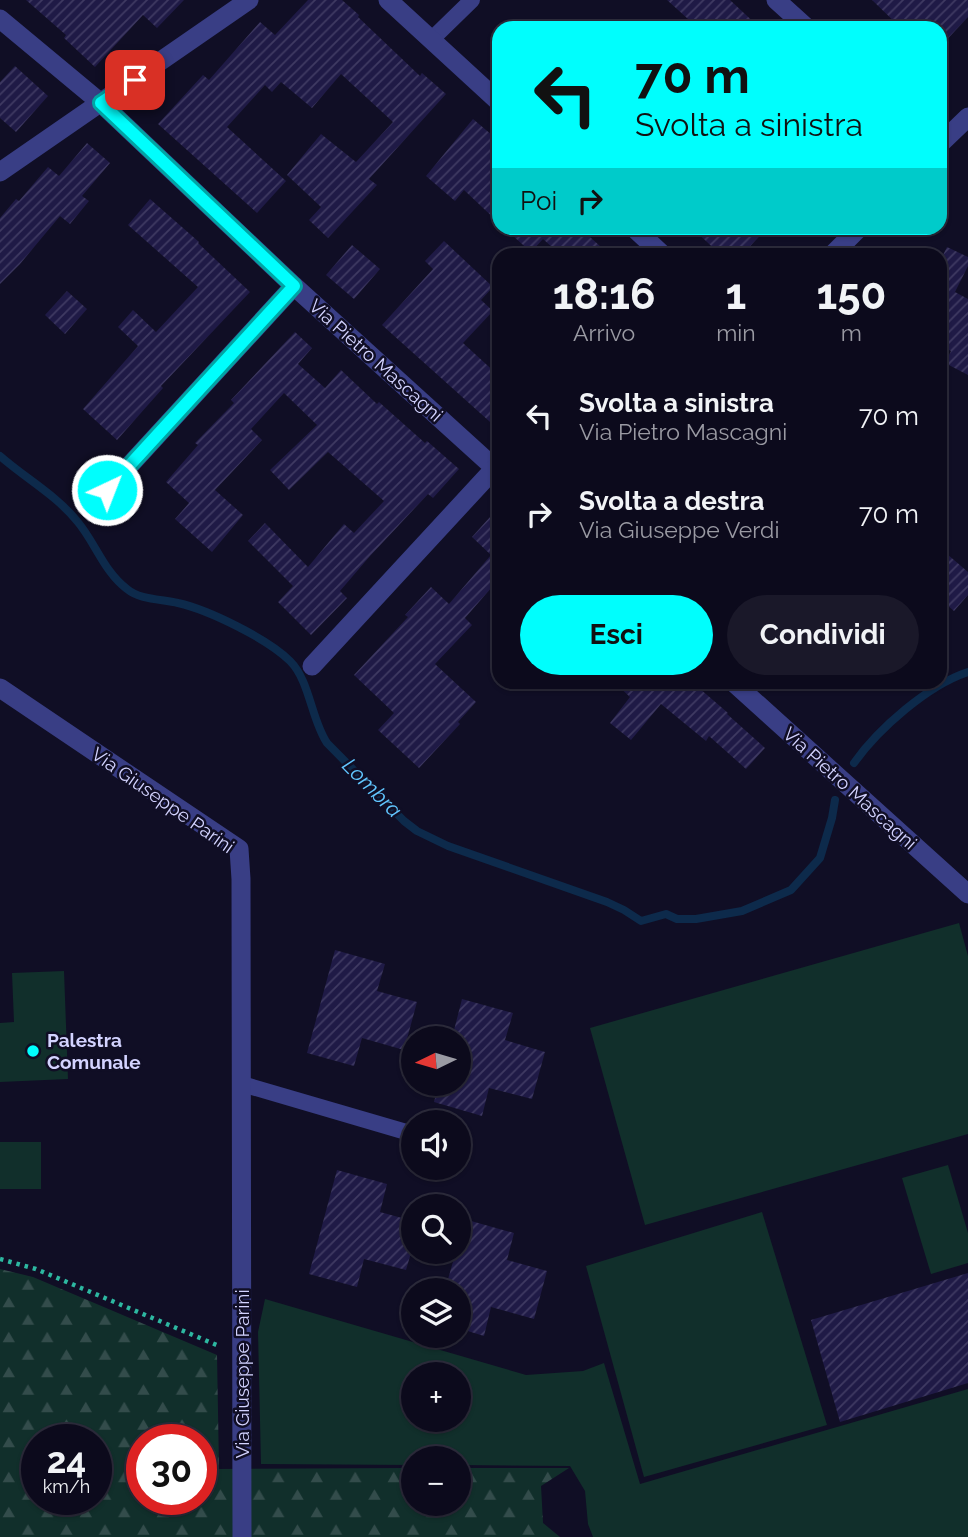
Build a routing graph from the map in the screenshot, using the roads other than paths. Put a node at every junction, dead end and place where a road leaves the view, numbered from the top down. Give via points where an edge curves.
1 (249, 0) edge
2 (388, 0) edge
3 (472, 0) edge
4 (776, 0) edge
5 (0, 19) edge
6 (799, 21) edge
7 (431, 40) junction
8 (492, 96) edge
9 (101, 103) junction
10 (968, 117) edge
11 (947, 137) edge
12 (0, 172) edge
13 (642, 235) edge
14 (852, 235) edge
15 (655, 248) edge
16 (839, 248) edge
17 (294, 286) junction
18 (492, 465) edge
19 (492, 475) edge
20 (107, 490) dead end
21 (312, 666) dead end
22 (0, 688) edge
23 (741, 689) edge
24 (968, 894) edge
25 (242, 1084) junction
26 (401, 1130) edge
27 (242, 1537) edge

1 - 9 street
2 - 7 street
3 - 7 lane
4 - 6 street
5 - 9 street, Via Pietro Mascagni
7 - 8 street
9 - 12 street
9 - 17 street, Via Pietro Mascagni
10 - 11 street
13 - 15 street
14 - 16 street
17 - 18 street, Via Pietro Mascagni
17 - 20 street
19 - 21 street
22 - 25 street, Via Giuseppe Parini via 239,849
23 - 24 street, Via Pietro Mascagni
25 - 26 lane
25 - 27 street, Via Giuseppe Parini

